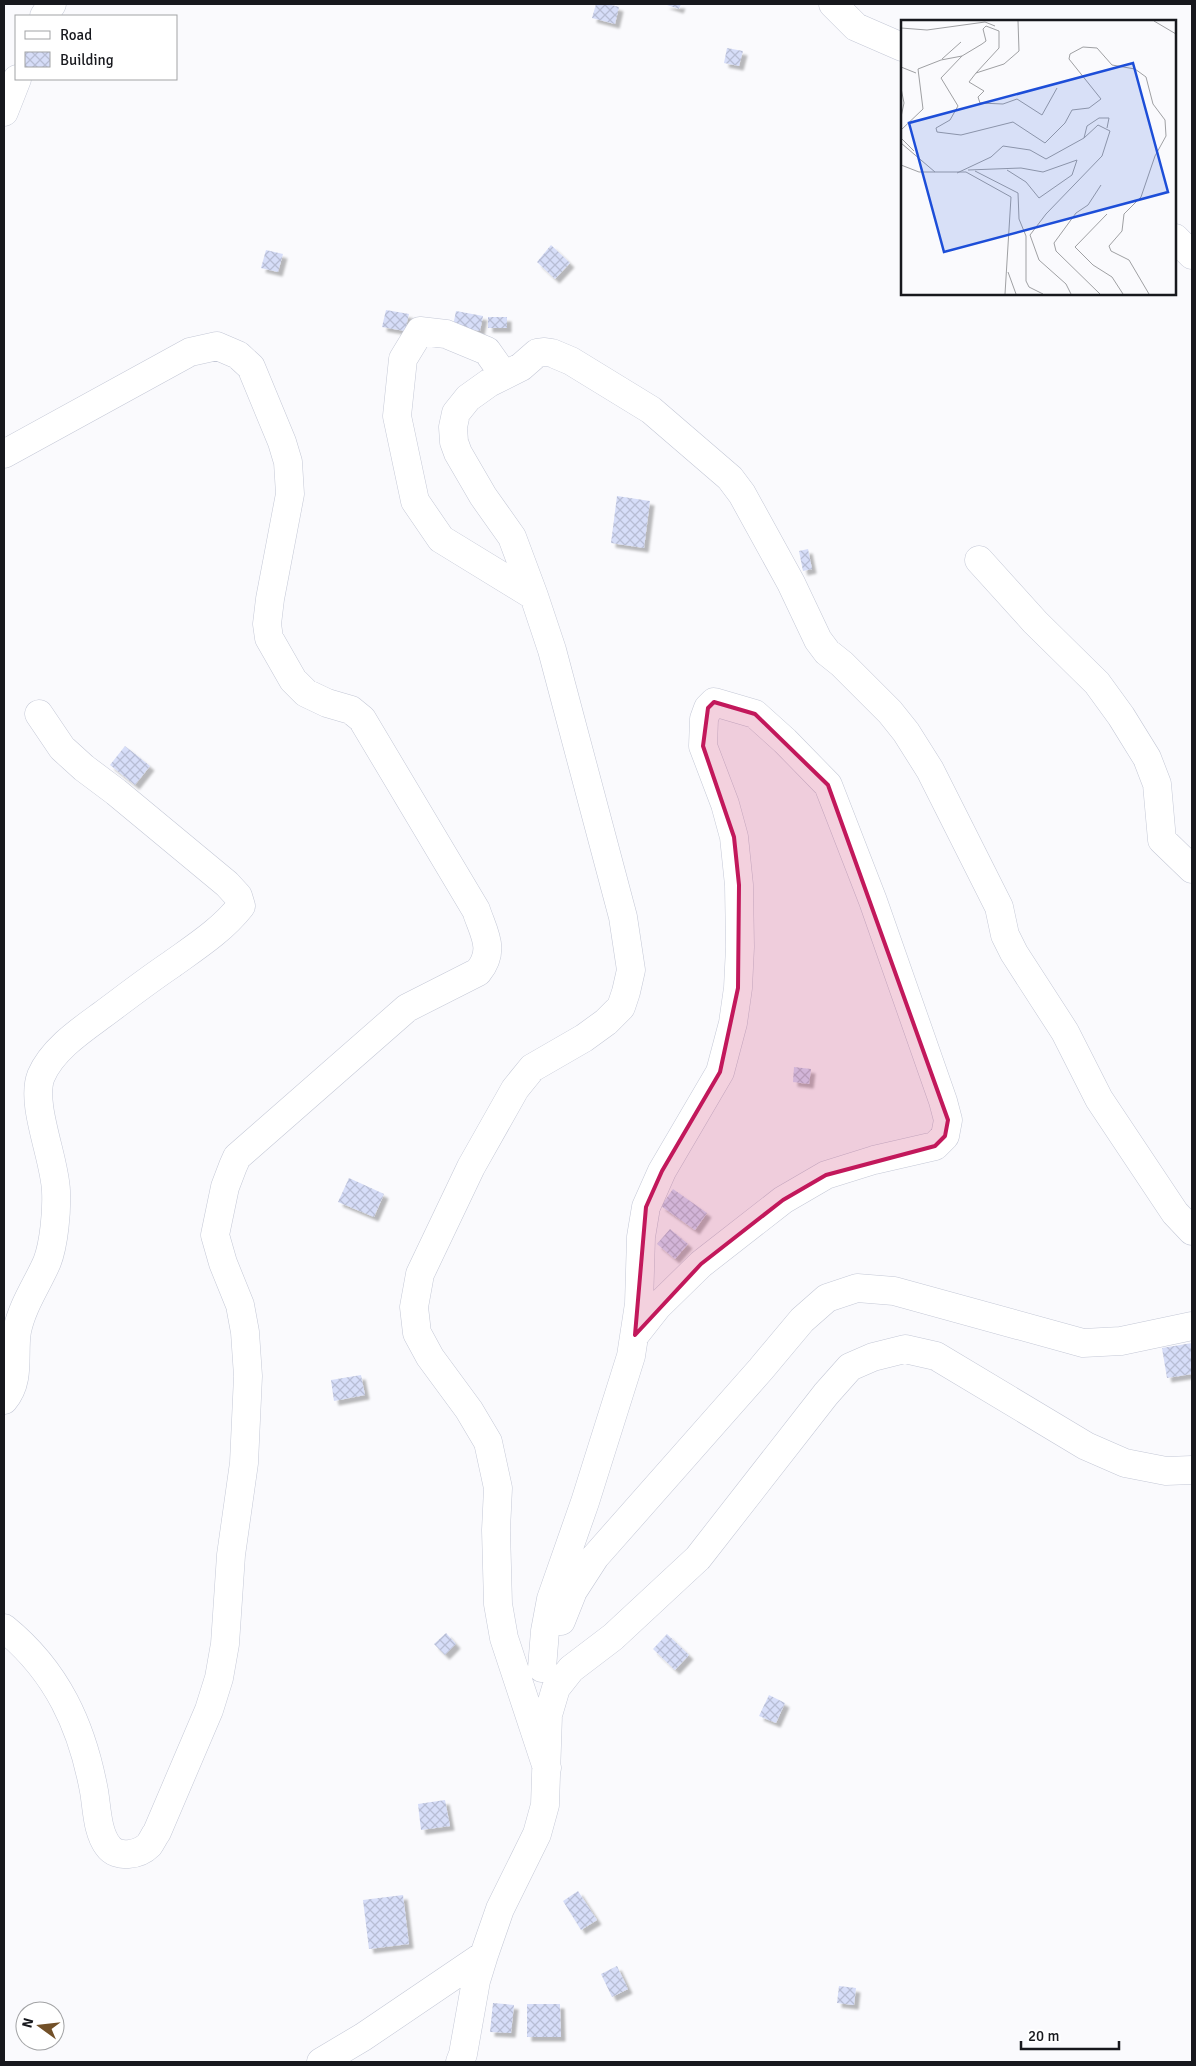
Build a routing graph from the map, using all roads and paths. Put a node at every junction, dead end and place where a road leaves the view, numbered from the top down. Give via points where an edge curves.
1 (52, 4) edge
2 (833, 4) edge
3 (45, 15) edge
4 (901, 47) edge
5 (17, 80) edge
6 (4, 112) edge
7 (1176, 239) edge
8 (1192, 255) edge
9 (504, 375) junction
10 (4, 454) edge
11 (979, 560) dead end
12 (534, 596) junction
13 (39, 714) dead end
14 (1192, 869) edge
15 (1192, 1231) edge
16 (1192, 1326) edge
17 (635, 1335) junction
18 (4, 1400) edge
19 (1192, 1470) edge
20 (4, 1628) edge
21 (542, 1668) junction
22 (533, 1724) junction
23 (547, 1768) junction
24 (484, 1955) junction
25 (321, 2062) edge
26 (460, 2062) edge

1 - 3 street
2 - 4 street via 856,27
5 - 6 street
7 - 8 street
9 - 12 street via 468,398 456,412 454,442 483,496 512,537
9 - 12 street via 487,351 446,334 420,331 403,359 397,416 415,501 441,539
9 - 15 street via 545,352 571,361 651,410 730,478 791,583 818,640 895,719 930,770 999,907 1014,953 1065,1032 1099,1098 1175,1212
10 - 20 street via 190,352 217,346 238,354 251,367 282,442 290,479 270,599 269,638 293,680 306,693 351,710 362,719 476,910 489,954 478,972 407,1008 245,1150 233,1166 215,1235 240,1305 248,1376 245,1456 228,1581 225,1644 209,1710 157,1832 139,1852 118,1853 108,1847 81,1740 68,1705 45,1670
11 - 14 street via 1035,622 1097,682 1121,716 1147,758 1157,784 1162,840
12 - 22 street via 552,650 623,917 630,970 621,1007 584,1038 532,1068 515,1089 471,1167 420,1274 414,1307 417,1333 430,1357 488,1442 498,1488 498,1604 504,1638
13 - 18 street via 62,748 228,884 238,896 241,906 216,932 77,1033 41,1076 39,1108 56,1190 56,1217 48,1260 20,1318 16,1333 17,1368
16 - 21 street via 1121,1341 1083,1343 894,1291 857,1288 827,1298 802,1320 595,1557 573,1591
17 - 17 street via 641,1236 646,1208 662,1171 720,1072 738,988 739,894 734,837 703,746 704,719 714,702 755,714 828,785 873,901 948,1120 945,1136 935,1146 826,1175 783,1200 701,1264 657,1307
17 - 21 street via 631,1356 551,1599
19 - 23 street via 1166,1471 1125,1463 1086,1446 936,1356 905,1349 850,1367 698,1558 613,1637 571,1669 556,1688 548,1716
21 - 22 street
22 - 23 street
23 - 24 street via 545,1805 537,1834 500,1909
24 - 25 street
24 - 26 street

